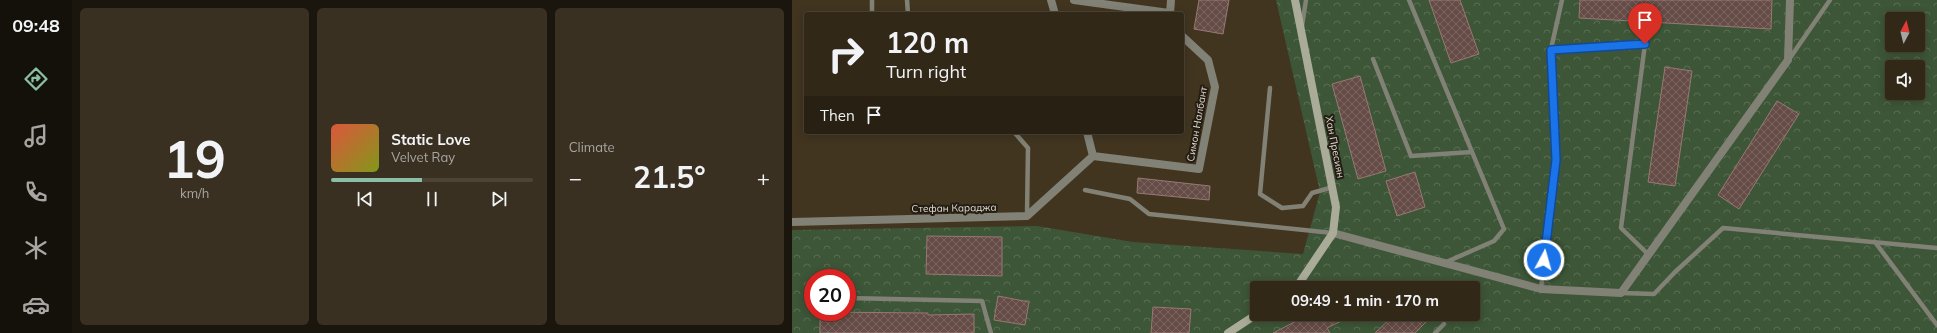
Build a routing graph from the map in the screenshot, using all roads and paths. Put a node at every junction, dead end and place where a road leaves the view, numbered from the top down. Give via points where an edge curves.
1 (872, 0) edge
2 (907, 0) edge
3 (1051, 0) edge
4 (1074, 0) edge
5 (1171, 0) edge
6 (1295, 0) edge
7 (1306, 0) edge
8 (1409, 0) edge
9 (1562, 0) edge
10 (1790, 0) edge
11 (1830, 0) edge
12 (872, 12) edge
13 (908, 12) edge
14 (1054, 12) edge
15 (1162, 12) edge
16 (1169, 12) edge
17 (1302, 30) junction
18 (1184, 38) edge
19 (1551, 50) junction
20 (1373, 59) dead end
21 (1788, 60) junction
22 (1270, 88) dead end
23 (1016, 134) edge
24 (1088, 134) edge
25 (1472, 152) junction
26 (1093, 156) junction
27 (1333, 187) junction
28 (1085, 190) dead end
29 (1027, 216) junction
30 (792, 222) edge
31 (1333, 233) junction
32 (1875, 242) junction
33 (1937, 248) edge
34 (1649, 255) junction
35 (1443, 263) junction
36 (1301, 281) edge
37 (1541, 289) junction
38 (1621, 293) junction
39 (856, 298) edge
40 (1250, 319) edge
41 (1444, 324) dead end
42 (1937, 325) edge
43 (991, 333) edge
44 (1228, 333) edge
45 (1435, 333) edge

1 - 12 lane
2 - 13 lane
3 - 14 street
4 - 15 street
5 - 16 street
6 - 17 street, Хан Пресиян
7 - 17 lane
8 - 25 lane
9 - 19 lane
10 - 21 street
11 - 21 lane
17 - 27 street, Хан Пресиян
18 - 26 street, Симон Налбант via 1208,60 1215,88 1199,169
19 - 34 lane via 1645,44 1621,228
19 - 37 lane via 1556,160
20 - 25 lane via 1411,156
21 - 34 street
22 - 27 lane via 1260,194 1282,208 1303,206 1312,193
23 - 29 lane via 1028,148
24 - 26 street
25 - 35 lane via 1504,229 1494,241
26 - 29 street
27 - 31 street, Хан Пресиян via 1336,207
28 - 31 lane via 1130,198 1149,214
29 - 30 street, Стефан Караджа
31 - 35 street
31 - 36 street, Хан Пресиян
32 - 33 lane
32 - 38 lane via 1723,228 1654,294
32 - 42 lane
34 - 38 street
35 - 37 street
37 - 38 street
39 - 43 lane via 982,301
40 - 44 street
41 - 45 lane

